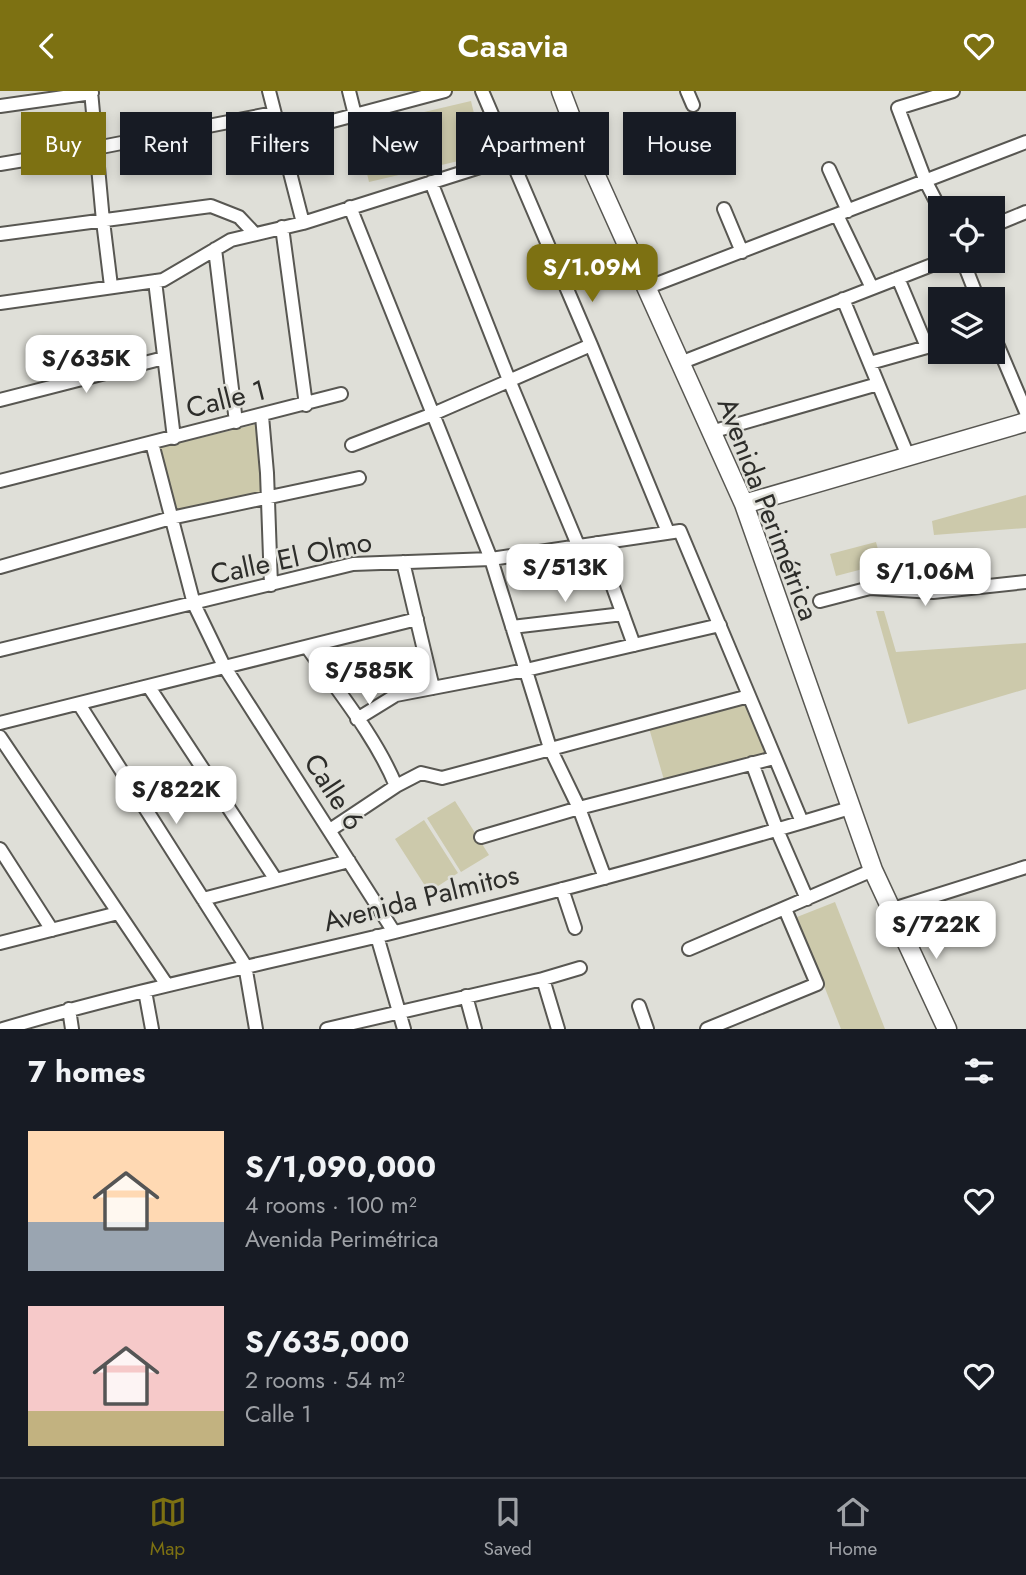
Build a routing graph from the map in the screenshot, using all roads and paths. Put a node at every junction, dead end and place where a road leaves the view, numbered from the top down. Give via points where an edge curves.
1 (269, 91) edge
2 (349, 91) edge
3 (445, 91) edge
4 (482, 91) edge
5 (561, 91) edge
6 (687, 91) edge
7 (953, 91) edge
8 (92, 92) edge
9 (16, 97) edge
10 (693, 105) dead end
11 (0, 106) edge
12 (93, 112) edge
13 (274, 112) edge
14 (354, 112) edge
15 (366, 112) edge
16 (491, 112) edge
17 (569, 112) edge
18 (226, 122) edge
19 (1026, 142) edge
20 (106, 146) edge
21 (21, 160) edge
22 (0, 164) edge
23 (828, 169) dead end
24 (99, 175) edge
25 (290, 175) edge
26 (456, 175) edge
27 (519, 175) edge
28 (595, 175) edge
29 (431, 182) junction
30 (926, 182) junction
31 (933, 196) edge
32 (351, 207) junction
33 (724, 209) dead end
34 (1026, 212) edge
35 (843, 213) junction
36 (103, 221) junction
37 (1005, 221) edge
38 (303, 223) junction
39 (282, 227) junction
40 (0, 234) edge
41 (255, 234) junction
42 (215, 249) junction
43 (742, 252) junction
44 (928, 266) edge
45 (898, 278) junction
46 (155, 281) junction
47 (111, 286) junction
48 (646, 288) junction
49 (872, 288) junction
50 (843, 299) junction
51 (0, 303) edge
52 (591, 345) junction
53 (164, 358) junction
54 (680, 363) junction
55 (870, 363) junction
56 (1005, 363) edge
57 (509, 380) junction
58 (878, 384) junction
59 (341, 394) dead end
60 (0, 400) edge
61 (306, 405) junction
62 (1026, 412) edge
63 (433, 414) junction
64 (262, 416) junction
65 (236, 422) junction
66 (1026, 422) edge
67 (711, 432) junction
68 (174, 438) junction
69 (152, 443) junction
70 (352, 445) dead end
71 (908, 456) junction
72 (359, 478) dead end
73 (0, 481) edge
74 (268, 497) junction
75 (744, 504) junction
76 (171, 518) junction
77 (674, 531) junction
78 (597, 543) junction
79 (578, 545) junction
80 (491, 559) junction
81 (403, 562) junction
82 (0, 567) edge
83 (1026, 582) edge
84 (271, 585) junction
85 (820, 601) dead end
86 (194, 604) junction
87 (622, 614) junction
88 (417, 619) junction
89 (720, 625) junction
90 (512, 627) junction
91 (634, 645) junction
92 (307, 646) junction
93 (0, 650) edge
94 (225, 666) junction
95 (526, 670) junction
96 (149, 687) junction
97 (433, 688) junction
98 (749, 696) junction
99 (79, 705) junction
100 (357, 719) junction
101 (0, 723) edge
102 (0, 737) edge
103 (550, 748) junction
104 (774, 758) junction
105 (752, 763) junction
106 (396, 786) junction
107 (579, 808) junction
108 (850, 808) junction
109 (802, 823) junction
110 (330, 830) junction
111 (776, 830) junction
112 (481, 837) dead end
113 (0, 849) edge
114 (349, 861) junction
115 (1026, 867) edge
116 (873, 870) junction
117 (605, 878) junction
118 (276, 880) junction
119 (562, 888) junction
120 (203, 899) junction
121 (807, 899) junction
122 (785, 909) junction
123 (890, 910) junction
124 (118, 912) junction
125 (575, 928) dead end
126 (52, 930) junction
127 (394, 932) junction
128 (376, 936) junction
129 (0, 943) edge
130 (689, 949) dead end
131 (245, 965) junction
132 (580, 968) dead end
133 (543, 979) junction
134 (167, 985) junction
135 (145, 991) junction
136 (466, 996) junction
137 (639, 1006) dead end
138 (69, 1009) junction
139 (400, 1011) junction
140 (942, 1027) edge
141 (3, 1029) edge
142 (72, 1029) edge
143 (152, 1029) edge
144 (256, 1029) edge
145 (327, 1029) edge
146 (404, 1029) edge
147 (475, 1029) edge
148 (558, 1029) edge
149 (647, 1029) edge
150 (707, 1029) edge

1 - 13 street
2 - 14 street
3 - 15 street
4 - 16 street
5 - 17 street, Avenida Perimétrica
6 - 10 street
7 - 30 street via 898,108
8 - 9 street
8 - 12 street
9 - 11 street
18 - 20 street
19 - 30 street
21 - 22 street
23 - 35 street
24 - 36 street
25 - 38 street
26 - 29 street
27 - 52 street
28 - 48 street, Avenida Perimétrica
29 - 32 street
29 - 57 street
30 - 31 street
30 - 35 street
32 - 38 street
32 - 63 street
33 - 43 street
34 - 37 street
35 - 43 street
35 - 49 street
36 - 40 street
36 - 41 street via 212,206 239,217
36 - 47 street
38 - 39 street
39 - 41 street
39 - 61 street
41 - 42 street
42 - 46 street
42 - 65 street
43 - 48 street
44 - 45 street
45 - 49 street
45 - 55 street via 927,347
46 - 47 street
46 - 53 street
47 - 51 street
48 - 54 street, Avenida Perimétrica
49 - 50 street
50 - 54 street
50 - 55 street
52 - 57 street
52 - 77 street
53 - 60 street
53 - 68 street
54 - 67 street, Avenida Perimétrica
55 - 58 street
56 - 62 street
57 - 63 street
57 - 79 street
58 - 67 street
58 - 71 street
59 - 61 street, Calle 1
61 - 64 street, Calle 1
63 - 70 street
63 - 80 street
64 - 65 street, Calle 1
64 - 74 street
65 - 68 street, Calle 1
66 - 71 street
67 - 75 street, Avenida Perimétrica
68 - 69 street, Calle 1
69 - 73 street, Calle 1
69 - 76 street, Calle 6
71 - 75 street
72 - 74 street
74 - 76 street
74 - 84 street
75 - 108 street, Avenida Perimétrica
76 - 82 street
76 - 86 street, Calle 6
77 - 78 street, Calle El Olmo
77 - 89 street
78 - 79 street, Calle El Olmo
78 - 87 street
79 - 80 street, Calle El Olmo
80 - 81 street, Calle El Olmo
80 - 90 street
81 - 84 street, Calle El Olmo via 353,564
81 - 88 street
83 - 85 street via 933,592 870,588
84 - 86 street, Calle El Olmo
86 - 93 street, Calle El Olmo
86 - 94 street, Calle 6
87 - 90 street
87 - 91 street
88 - 92 street
88 - 97 street
89 - 91 street
89 - 98 street
90 - 95 street
91 - 95 street
92 - 94 street
92 - 100 street
94 - 96 street
94 - 110 street, Calle 6
95 - 97 street
95 - 103 street
96 - 99 street
96 - 118 street
97 - 100 street via 396,695
98 - 103 street
98 - 104 street
99 - 101 street
99 - 120 street
100 - 106 street
102 - 124 street
103 - 106 street via 442,778 421,773
103 - 107 street
104 - 105 street
104 - 109 street
105 - 107 street
105 - 111 street
106 - 110 street
107 - 112 street
107 - 117 street
108 - 109 street, Avenida Palmitos
108 - 116 street, Avenida Perimétrica
109 - 111 street, Avenida Palmitos
110 - 114 street, Calle 6
111 - 117 street, Avenida Palmitos
111 - 121 street
113 - 126 street
114 - 118 street
114 - 127 street, Calle 6
115 - 123 street
116 - 121 street
116 - 123 street, Avenida Perimétrica
117 - 119 street, Avenida Palmitos
118 - 120 street
119 - 125 street
119 - 127 street, Avenida Palmitos
120 - 131 street
121 - 122 street
122 - 130 street
122 - 150 street via 817,984
123 - 140 street, Avenida Perimétrica
124 - 126 street
124 - 134 street
126 - 129 street
127 - 128 street, Avenida Palmitos
128 - 131 street, Avenida Palmitos
128 - 139 street
131 - 134 street, Avenida Palmitos
131 - 144 street
132 - 133 street
133 - 136 street
133 - 148 street
134 - 135 street, Avenida Palmitos
135 - 138 street, Avenida Palmitos
135 - 143 street
136 - 139 street
136 - 147 street
137 - 149 street
138 - 141 street, Avenida Palmitos
138 - 142 street
139 - 145 street
139 - 146 street

